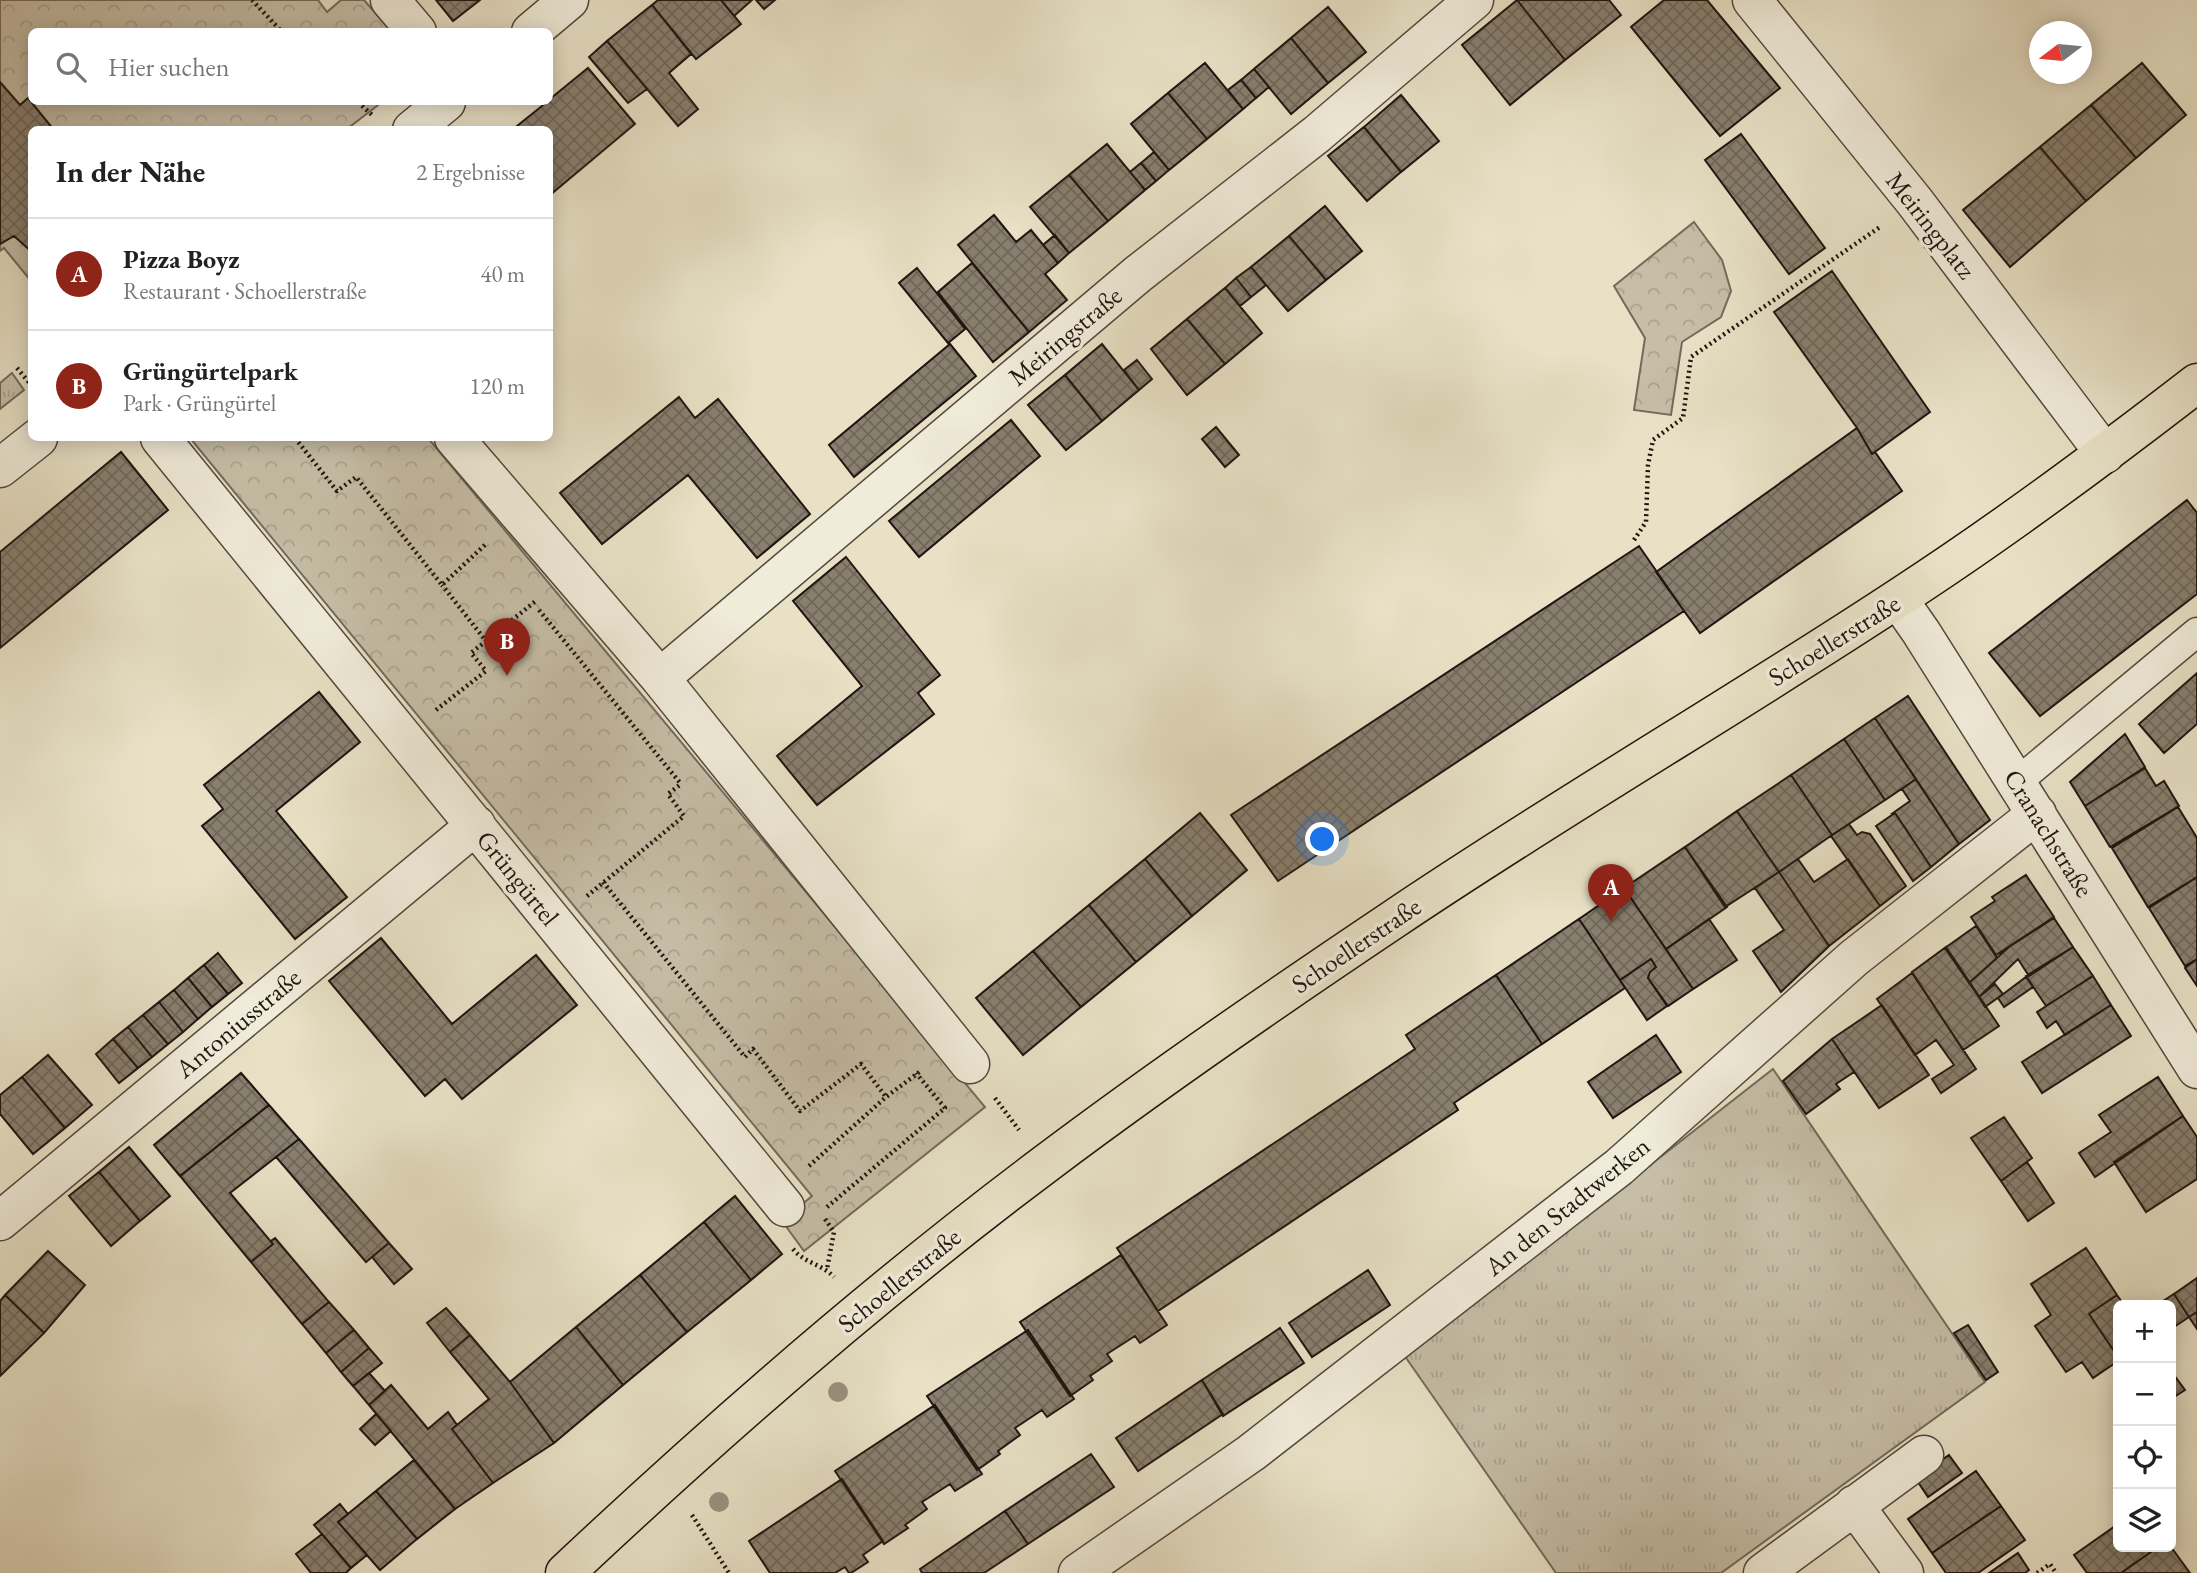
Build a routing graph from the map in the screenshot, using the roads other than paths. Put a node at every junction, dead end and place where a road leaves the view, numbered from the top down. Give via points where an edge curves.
1 (390, 0) edge
2 (569, 0) edge
3 (1474, 0) edge
4 (1752, 0) edge
5 (414, 28) edge
6 (536, 28) edge
7 (442, 105) edge
8 (417, 126) edge
9 (2197, 383) edge
10 (34, 441) edge
11 (162, 441) edge
12 (457, 441) edge
13 (2105, 454) junction
14 (0, 468) edge
15 (1898, 599) junction
16 (2197, 632) edge
17 (660, 678) junction
18 (2017, 782) junction
19 (2037, 814) junction
20 (476, 825) junction
21 (970, 1064) road end
22 (2197, 1069) edge
23 (803, 1210) road end
24 (0, 1221) edge
25 (1924, 1455) dead end
26 (1854, 1505) junction
27 (565, 1573) edge
28 (1078, 1573) edge
29 (1763, 1573) edge
30 (1903, 1573) edge

1 - 5 street
2 - 6 street
3 - 17 street, Meiringstraße via 1317,134 1138,274
4 - 13 street, Meiringplatz via 1915,202
7 - 8 street
9 - 13 main road, Schoellerstraße
10 - 14 street
11 - 20 street, Grüngürtel
12 - 17 street
13 - 15 main road, Schoellerstraße
15 - 18 street, Cranachstraße
15 - 27 main road, Schoellerstraße via 1399,915 1045,1164 758,1396
16 - 18 lane
17 - 21 street
18 - 19 street, Cranachstraße
19 - 22 street, Cranachstraße
19 - 28 street, An den Stadtwerken via 1854,958 1619,1167 1273,1436
20 - 23 street, Grüngürtel
20 - 24 street, Antoniusstraße
25 - 26 street
26 - 29 street
26 - 30 street

